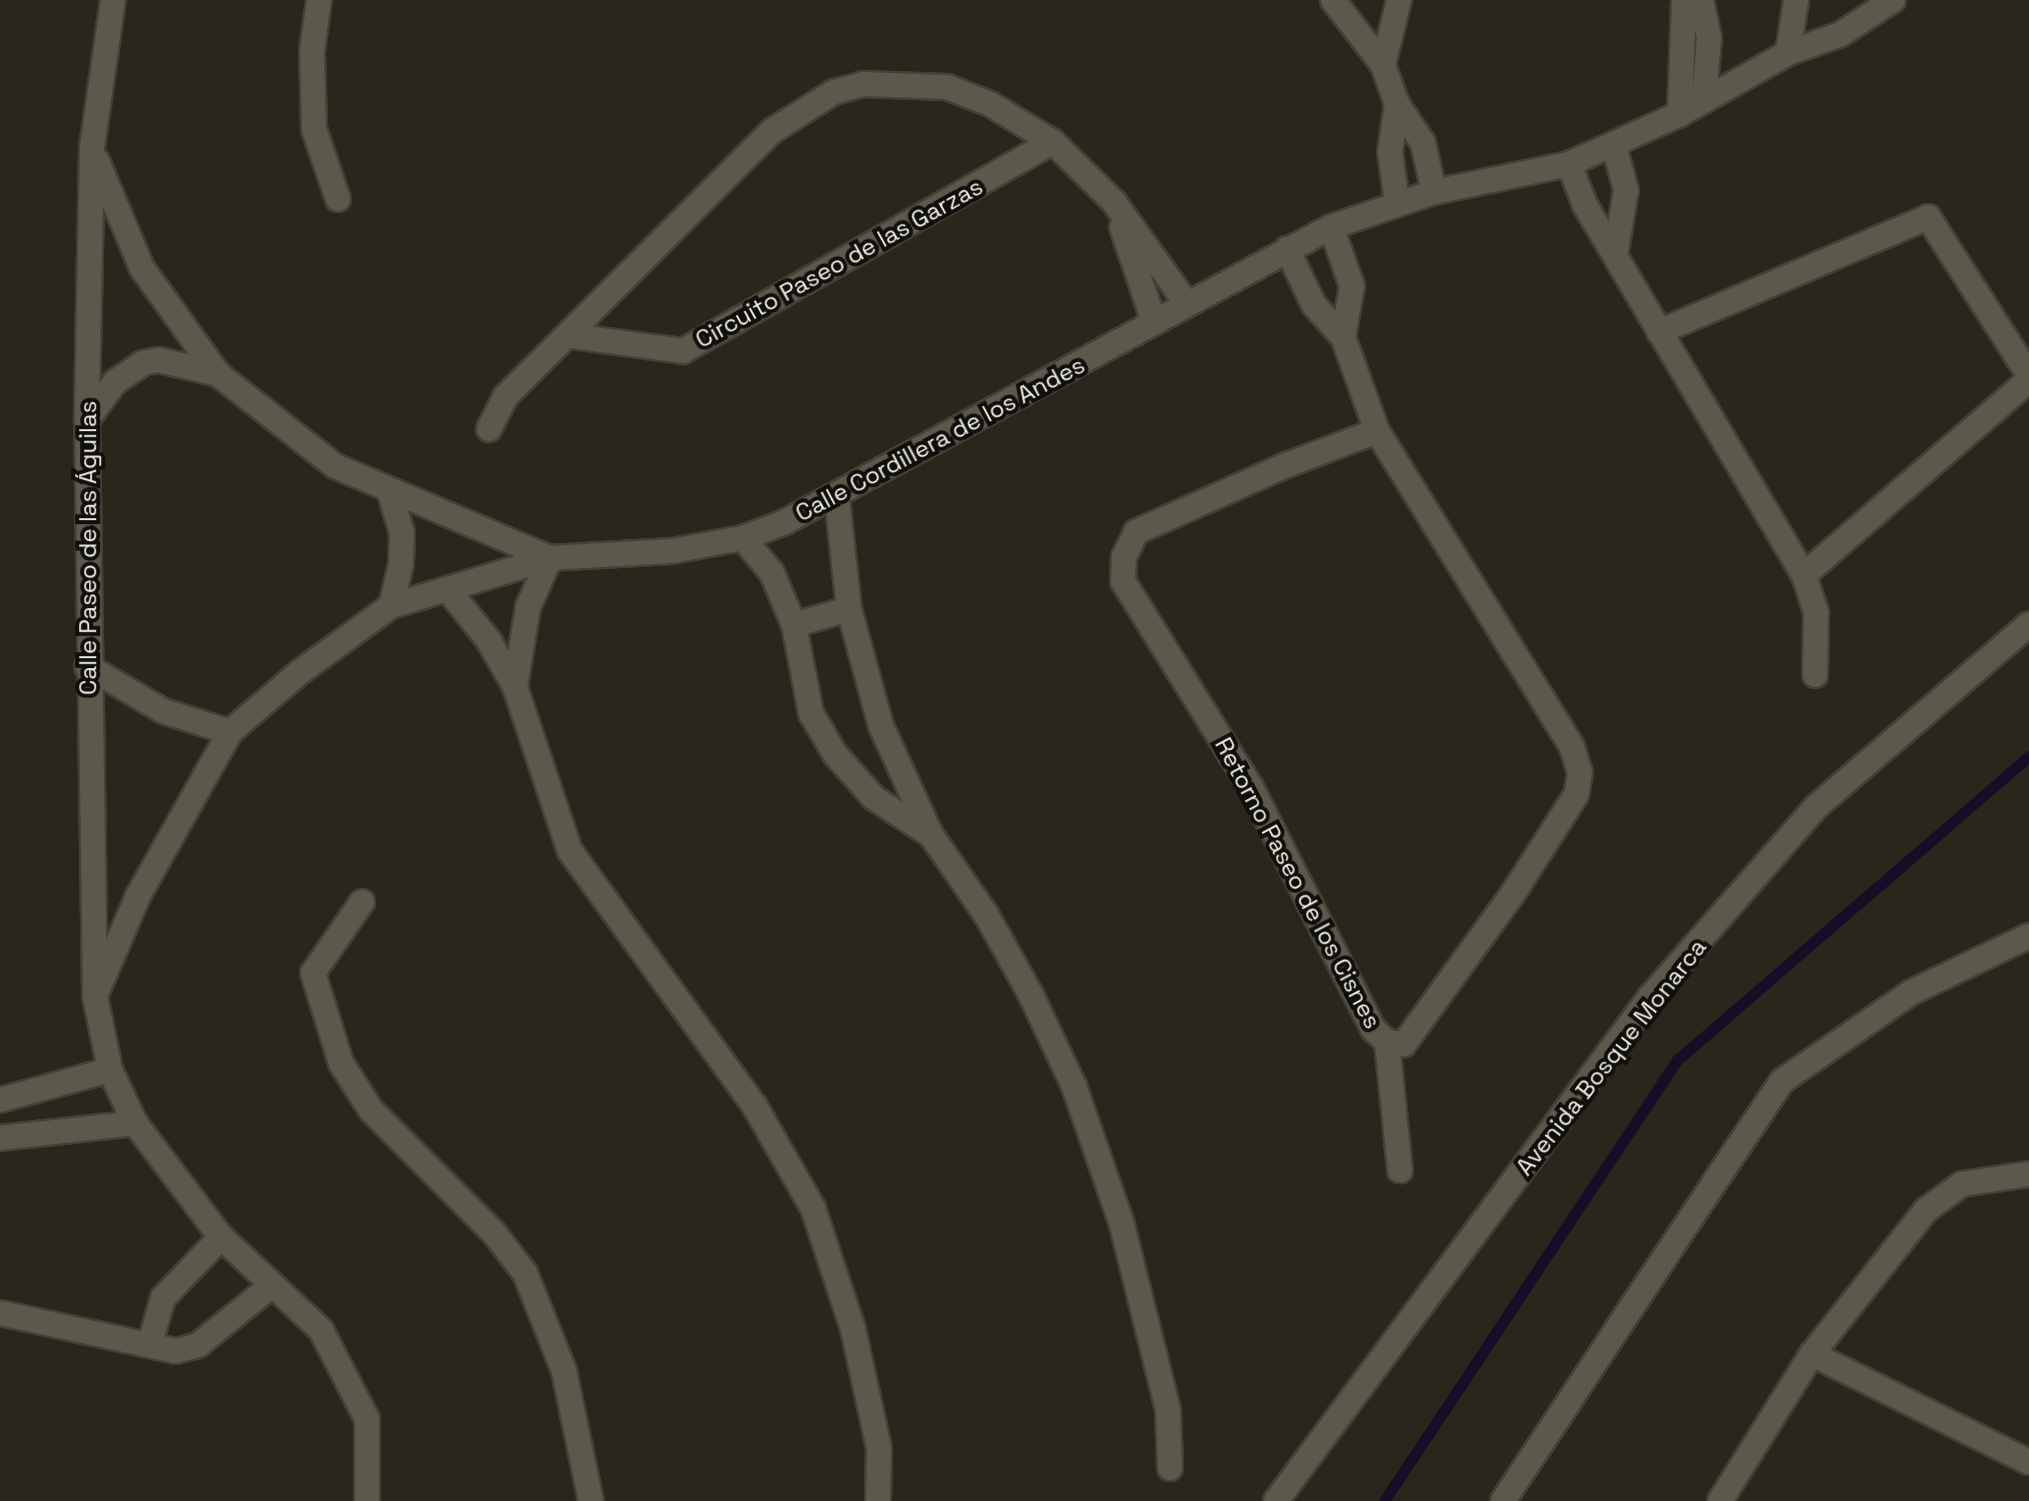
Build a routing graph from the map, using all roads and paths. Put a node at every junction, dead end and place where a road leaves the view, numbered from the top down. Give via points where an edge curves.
1 (113, 0) edge
2 (319, 0) edge
3 (1333, 0) edge
4 (1399, 0) edge
5 (1684, 0) edge
6 (1701, 0) edge
7 (1796, 0) edge
8 (1893, 0) edge
9 (1788, 53) junction
10 (1383, 65) junction
11 (1704, 101) junction
12 (1397, 104) junction
13 (1680, 114) junction
14 (1053, 142) junction
15 (1614, 146) junction
16 (92, 148) junction
17 (1569, 164) junction
18 (1434, 192) junction
19 (338, 199) dead end
20 (1114, 202) junction
21 (1397, 202) junction
22 (1331, 227) junction
23 (1287, 249) junction
24 (1616, 251) junction
25 (1187, 304) junction
26 (1154, 322) junction
27 (1659, 332) junction
28 (571, 336) junction
29 (1343, 337) junction
30 (218, 374) junction
31 (2029, 378) edge
32 (87, 420) junction
33 (489, 429) dead end
34 (1377, 431) junction
35 (390, 493) junction
36 (837, 498) junction
37 (743, 538) junction
38 (550, 558) junction
39 (1804, 575) junction
40 (449, 591) junction
41 (391, 606) junction
42 (849, 609) junction
43 (2029, 624) edge
44 (794, 625) junction
45 (87, 666) junction
46 (1815, 675) dead end
47 (515, 687) junction
48 (230, 732) junction
49 (931, 835) junction
50 (362, 902) dead end
51 (2028, 938) edge
52 (95, 996) junction
53 (1387, 1042) junction
54 (110, 1070) junction
55 (0, 1102) edge
56 (135, 1123) junction
57 (10, 1136) edge
58 (1400, 1170) dead end
59 (2029, 1174) edge
60 (221, 1237) junction
61 (271, 1286) junction
62 (0, 1313) edge
63 (150, 1343) junction
64 (1812, 1354) junction
65 (2029, 1462) edge
66 (1170, 1468) dead end
67 (367, 1501) edge
68 (591, 1501) edge
69 (878, 1501) edge
70 (1276, 1501) edge
71 (1503, 1501) edge
72 (1720, 1501) edge

1 - 16 street, Calle Paseo de las Águilas
2 - 19 street via 312,51 314,129
3 - 10 street
4 - 10 street
5 - 13 street
6 - 11 street via 1709,37
7 - 9 street
8 - 9 street, Calle Cordillera de los Andes via 1841,34
9 - 11 street, Calle Cordillera de los Andes
10 - 12 street
11 - 13 street, Calle Cordillera de los Andes
12 - 18 street via 1423,143
12 - 21 street via 1390,152
13 - 15 street, Calle Cordillera de los Andes
14 - 20 street
14 - 28 street, Circuito Paseo de las Garzas via 683,351
14 - 28 street via 990,104 947,87 895,81 834,92 772,131
15 - 17 street, Calle Cordillera de los Andes
15 - 24 street via 1626,190
16 - 30 street via 142,268
16 - 32 street, Calle Paseo de las Águilas
17 - 18 street, Calle Cordillera de los Andes
17 - 24 street via 1585,205
18 - 21 street, Calle Cordillera de los Andes
20 - 25 street
20 - 26 street
21 - 22 street, Calle Cordillera de los Andes
22 - 23 street, Calle Cordillera de los Andes
22 - 29 street, Retorno Paseo de los Cisnes via 1352,286
23 - 25 street, Calle Cordillera de los Andes
23 - 29 street, Retorno Paseo de los Cisnes via 1314,305
24 - 27 street
25 - 26 street, Calle Cordillera de los Andes
26 - 36 street, Calle Cordillera de los Andes
27 - 31 street via 1928,217
27 - 39 street
28 - 33 street via 505,397
29 - 34 street, Retorno Paseo de los Cisnes
30 - 32 street via 159,360 143,363 115,382
30 - 35 street via 335,466
31 - 39 street
32 - 45 street, Calle Paseo de las Águilas
34 - 53 street, Retorno Paseo de los Cisnes via 1572,747 1580,773 1576,795 1514,892 1404,1044
34 - 53 street, Retorno Paseo de los Cisnes via 1136,532 1124,557 1123,581 1250,786 1373,1029
35 - 38 street
35 - 41 street via 402,533
36 - 37 street, Calle Cordillera de los Andes
36 - 42 street
37 - 38 street, Calle Cordillera de los Andes via 672,551
37 - 44 street via 772,573
38 - 40 street, Calle Cordillera de los Andes
38 - 47 street via 528,607
39 - 46 street via 1816,613
40 - 41 street, Calle Cordillera de los Andes
40 - 47 street via 489,641
41 - 48 street, Calle Cordillera de los Andes via 300,672
42 - 44 street
42 - 49 street via 881,726
43 - 70 street, Avenida Bosque Monarca via 1817,806 1651,996
44 - 49 street via 811,713 835,754 874,798
45 - 48 street via 163,711
45 - 52 street, Calle Paseo de las Águilas
47 - 69 street via 570,851 754,1105 813,1208 860,1359 879,1448
48 - 52 street, Calle Cordillera de los Andes via 138,896
49 - 66 street via 987,916 1074,1086 1122,1225 1165,1394
50 - 68 street via 313,973 341,1063 371,1110 494,1233 525,1273 564,1371
51 - 71 street via 1912,992 1782,1081
52 - 54 street, Calle Paseo de las Águilas
53 - 58 street, Retorno Paseo de los Cisnes
54 - 55 street
54 - 56 street, Calle Paseo de las Águilas
55 - 57 street
56 - 57 street
56 - 60 street, Calle Paseo de las Águilas
59 - 64 street via 1962,1184 1926,1210
60 - 61 street, Calle Paseo de las Águilas
60 - 63 street via 163,1298
61 - 63 street via 198,1345 176,1351
61 - 67 street, Calle Paseo de las Águilas via 321,1330 367,1419
62 - 63 street
64 - 65 street
64 - 72 street

